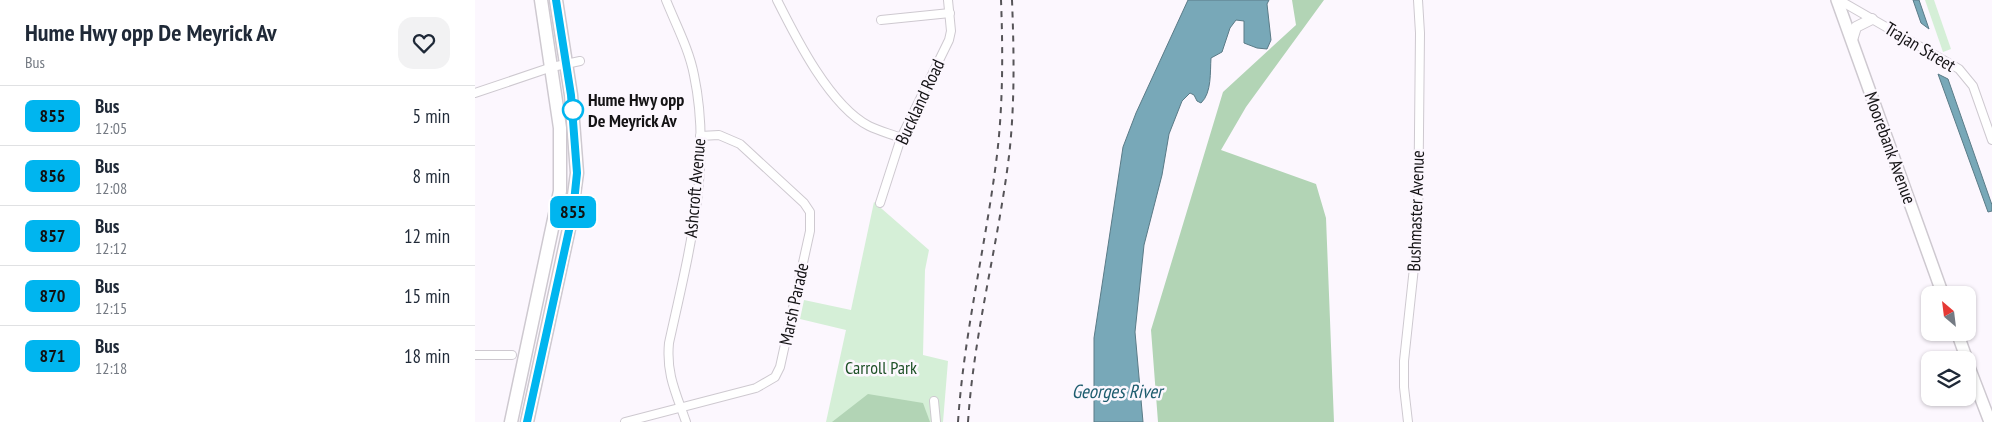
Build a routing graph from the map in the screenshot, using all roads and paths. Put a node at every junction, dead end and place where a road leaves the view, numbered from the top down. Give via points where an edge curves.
1 (541, 0) edge
2 (556, 0) edge
3 (666, 0) edge
4 (777, 0) edge
5 (948, 0) edge
6 (1418, 0) edge
7 (1838, 0) edge
8 (950, 13) junction
9 (1872, 19) junction
10 (881, 20) dead end
11 (1852, 40) junction
12 (580, 61) dead end
13 (566, 63) junction
14 (552, 67) junction
15 (475, 93) edge
16 (700, 136) junction
17 (901, 138) junction
18 (1992, 140) edge
19 (880, 203) dead end
20 (1940, 286) edge
21 (475, 355) edge
22 (511, 355) dead end
23 (1976, 385) edge
24 (934, 401) dead end
25 (681, 407) junction
26 (511, 422) edge
27 (527, 422) edge
28 (625, 422) edge
29 (686, 422) edge
30 (936, 422) edge
31 (1408, 422) edge
32 (1990, 422) edge

1 - 14 highway
2 - 13 highway
3 - 16 street, Ashcroft Avenue via 695,76
4 - 17 street via 816,71 845,106 869,126
5 - 8 street, Buckland Road
6 - 31 street, Bushmaster Avenue via 1418,230 1405,361
7 - 9 street, Trajan Street
7 - 11 main road, Moorebank Avenue
8 - 10 street
8 - 17 street, Buckland Road via 949,40
9 - 11 street via 1856,27
9 - 18 street, Trajan Street via 1939,57 1968,78
11 - 20 main road, Moorebank Avenue
12 - 13 street
13 - 14 street
13 - 27 highway via 577,143 575,201
14 - 15 street
14 - 26 highway via 560,128 561,191
16 - 25 street, Ashcroft Avenue via 695,226 667,360
16 - 25 street, Marsh Parade via 719,135 740,144 804,203 811,221 775,378 756,388
17 - 19 street, Buckland Road
21 - 22 street
23 - 32 main road
24 - 30 street
25 - 28 street, Marsh Parade
25 - 29 street, Ashcroft Avenue

